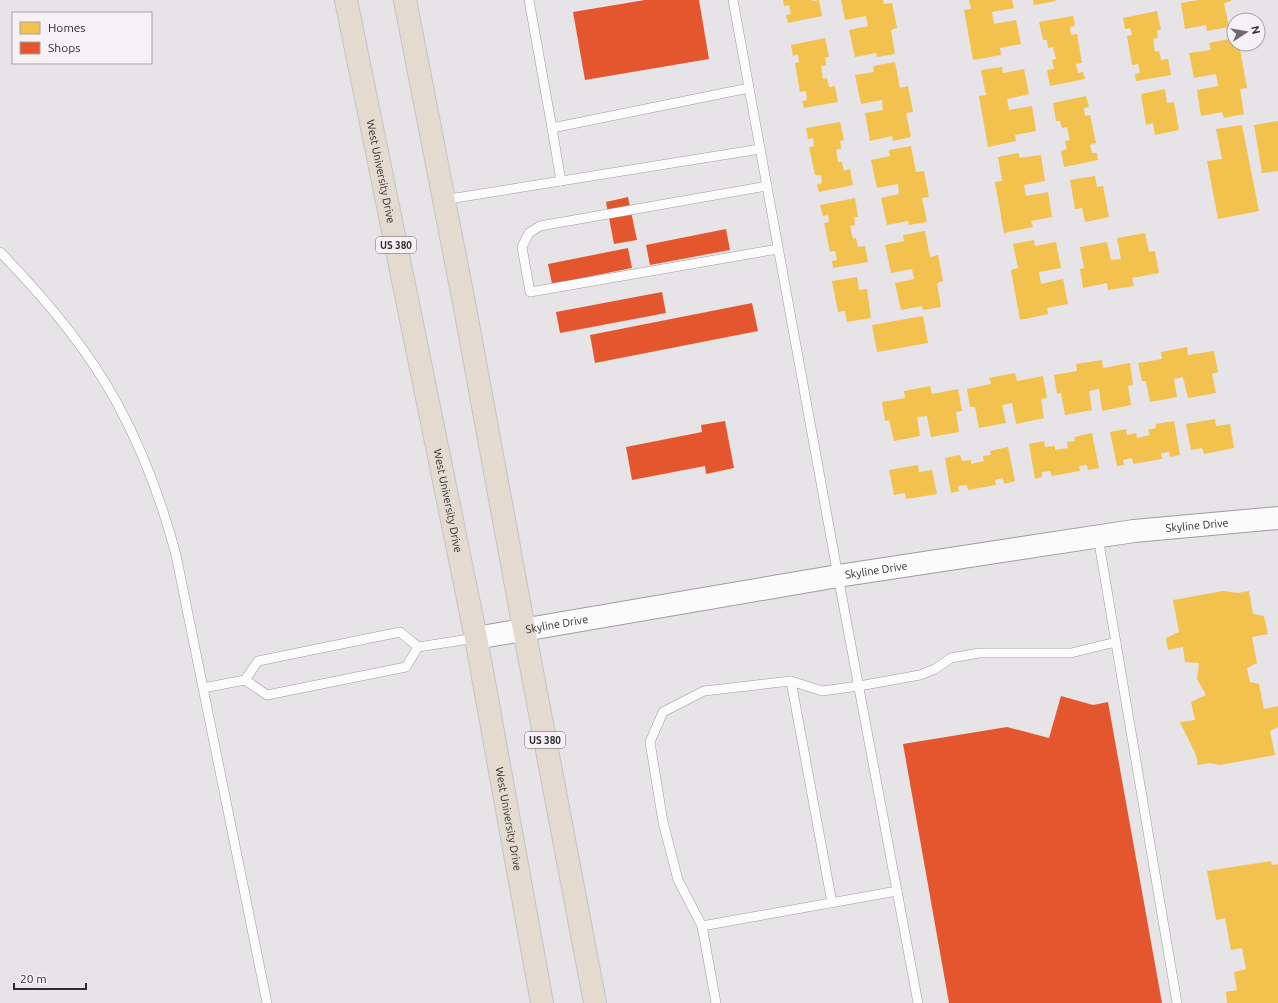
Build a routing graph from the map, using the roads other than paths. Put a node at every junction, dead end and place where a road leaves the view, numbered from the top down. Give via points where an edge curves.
1 (346, 0) edge
2 (404, 0) edge
3 (529, 0) edge
4 (732, 0) edge
5 (749, 88) junction
6 (552, 128) junction
7 (760, 149) junction
8 (561, 181) junction
9 (767, 186) junction
10 (444, 200) junction
11 (778, 250) junction
12 (0, 252) edge
13 (1278, 518) edge
14 (1098, 537) junction
15 (838, 576) junction
16 (524, 629) junction
17 (476, 638) junction
18 (1116, 642) junction
19 (418, 647) junction
20 (245, 680) junction
21 (791, 681) junction
22 (859, 686) junction
23 (203, 688) junction
24 (897, 891) junction
25 (832, 903) junction
26 (702, 926) junction
27 (267, 1003) edge
28 (542, 1003) edge
29 (595, 1003) edge
30 (716, 1003) edge
31 (918, 1003) edge
32 (1177, 1003) edge

1 - 17 highway, West University Drive / US 380
2 - 10 highway, US 380
3 - 6 lane
4 - 5 lane
5 - 6 lane
5 - 7 lane
6 - 8 lane
7 - 8 lane
7 - 9 lane
8 - 10 lane
9 - 11 lane
9 - 11 lane via 540,226 529,233 522,247 530,292
10 - 16 highway, US 380
11 - 15 lane
12 - 23 lane via 33,287 88,357 111,392 133,436 167,523
13 - 14 street, Skyline Drive via 1134,531
14 - 15 street, Skyline Drive
14 - 18 lane
15 - 16 street, Skyline Drive
15 - 22 lane
16 - 17 street, Skyline Drive
16 - 29 highway, US 380
17 - 19 lane
17 - 28 highway, West University Drive / US 380
18 - 22 lane via 1071,653 979,653 951,658 920,675
18 - 32 lane
19 - 20 lane via 400,632 258,661
19 - 20 lane via 406,667 267,695
20 - 23 lane
21 - 22 lane via 822,690
21 - 25 lane
21 - 26 lane via 704,691 663,712 650,742 663,822 678,880
22 - 24 lane
23 - 27 lane
24 - 25 lane
24 - 31 lane
25 - 26 lane
26 - 30 lane

